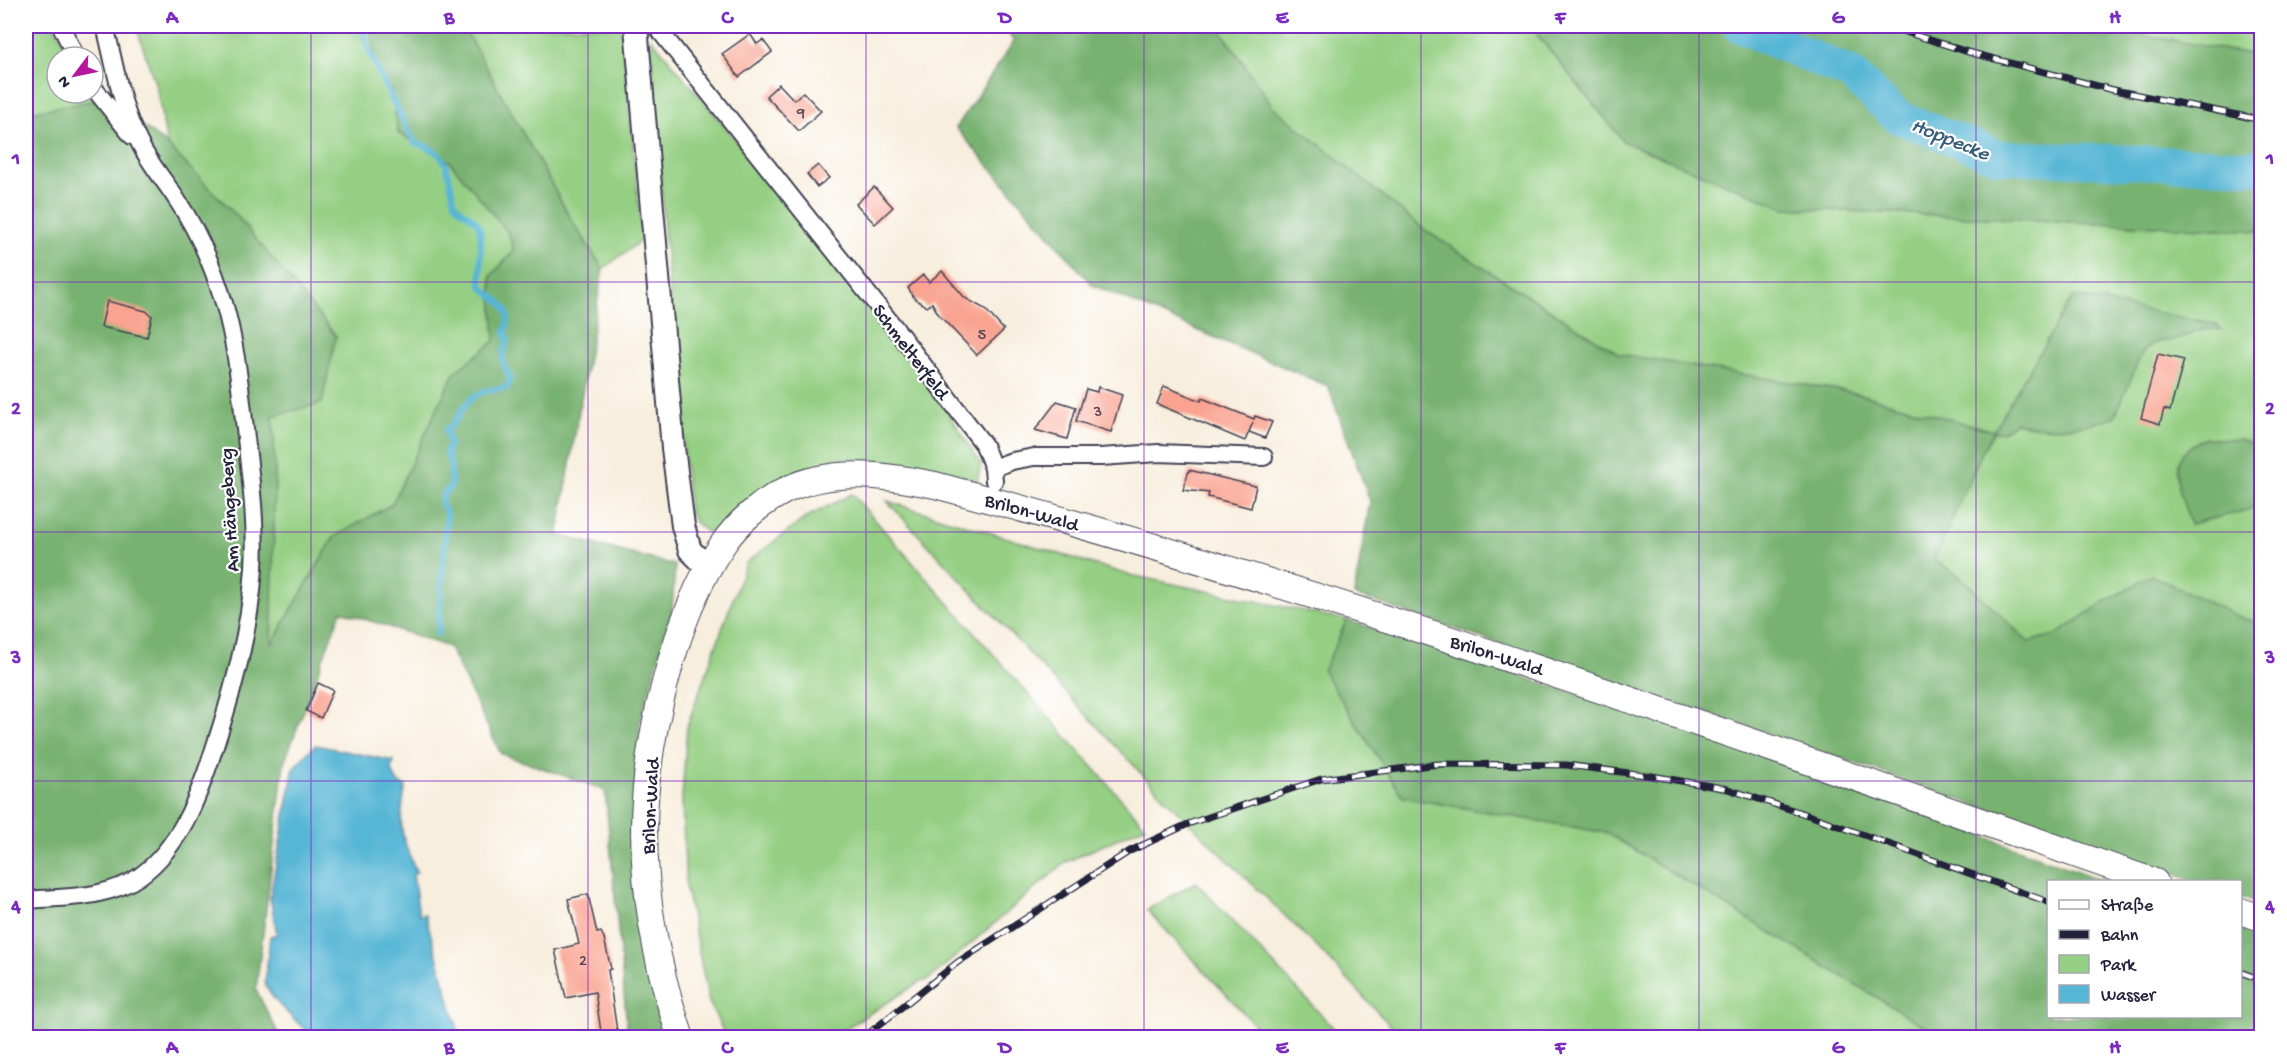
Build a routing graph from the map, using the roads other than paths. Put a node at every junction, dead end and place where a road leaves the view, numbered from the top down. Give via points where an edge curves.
1 (61, 26) edge
2 (105, 26) edge
3 (636, 26) edge
4 (656, 26) edge
5 (70, 45) edge
6 (105, 102) edge
7 (140, 146) junction
8 (1264, 457) dead end
9 (708, 568) junction
10 (2149, 880) edge
11 (26, 900) edge
12 (2242, 911) edge
13 (2262, 918) edge
14 (681, 1038) edge

1 - 5 street
2 - 7 street, Am Hängeberg via 123,99
3 - 9 main road via 683,526 690,550
4 - 8 street, Schmelterfeld via 984,445 994,474 1011,461 1034,457 1158,453
6 - 7 street
7 - 11 street, Am Hängeberg via 201,242 227,315 238,366 249,465 254,528 251,597 241,655 207,773 190,814 171,844 146,871 120,887 88,895
9 - 10 main road, Brilon-Wald via 724,542 743,522 785,491 825,478 863,475 935,485 1267,580 1605,690
9 - 14 main road, Brilon-Wald via 687,615 659,711 644,828 656,946
12 - 13 main road

